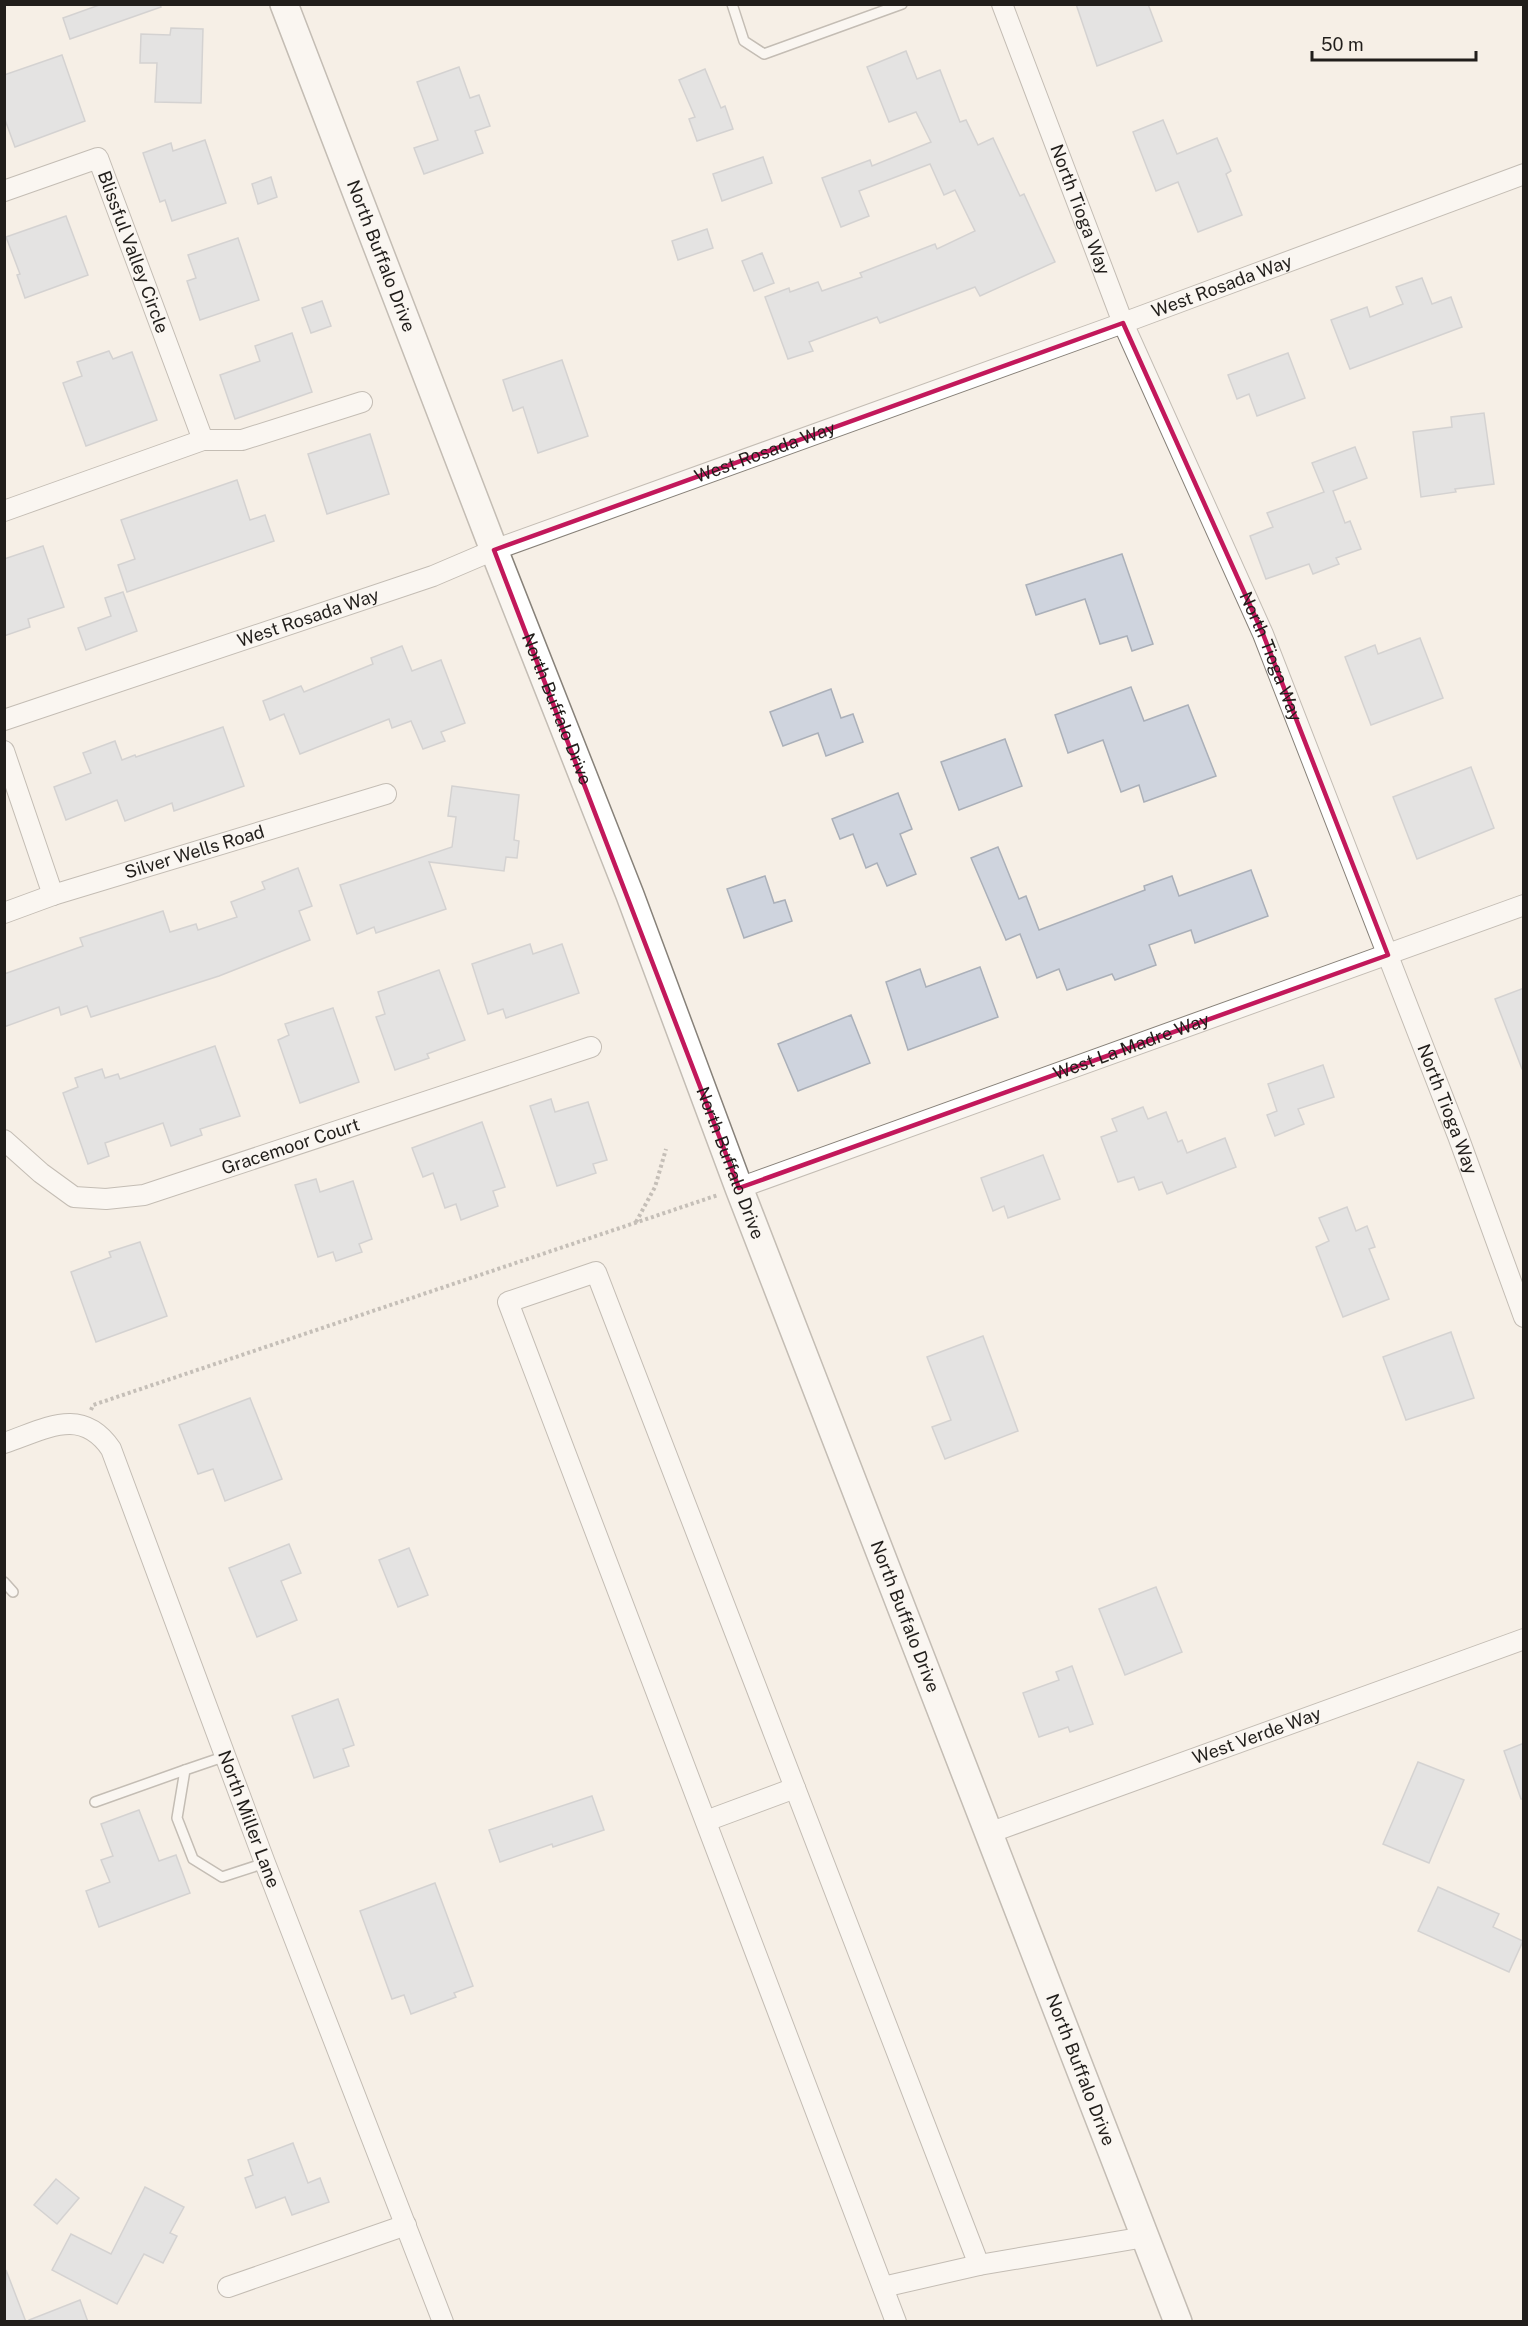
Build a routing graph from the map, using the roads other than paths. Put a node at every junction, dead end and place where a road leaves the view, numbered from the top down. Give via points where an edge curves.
1 (284, 4) edge
2 (732, 4) edge
3 (902, 4) edge
4 (1002, 4) edge
5 (1524, 174) edge
6 (4, 191) edge
7 (1123, 323) junction
8 (362, 402) dead end
9 (203, 440) junction
10 (4, 511) edge
11 (494, 550) junction
12 (4, 720) edge
13 (4, 751) edge
14 (386, 794) dead end
15 (53, 895) junction
16 (1524, 906) edge
17 (4, 913) edge
18 (1388, 955) junction
19 (591, 1047) dead end
20 (4, 1140) edge
21 (739, 1188) junction
22 (1524, 1317) edge
23 (4, 1443) edge
24 (4, 1582) edge
25 (14, 1592) dead end
26 (1524, 1639) edge
27 (226, 1756) junction
28 (185, 1770) junction
29 (795, 1788) junction
30 (95, 1802) dead end
31 (706, 1821) junction
32 (989, 1833) junction
33 (265, 1863) junction
34 (406, 2225) junction
35 (1145, 2237) junction
36 (979, 2265) junction
37 (228, 2287) dead end
38 (883, 2287) junction
39 (443, 2322) edge
40 (896, 2322) edge
41 (1178, 2322) edge

1 - 11 street, North Buffalo Drive
2 - 3 lane via 744,41 764,54
4 - 7 street, North Tioga Way
5 - 7 street, West Rosada Way
6 - 9 street, Blissful Valley Circle via 98,158
7 - 11 street, West Rosada Way
7 - 18 street, North Tioga Way via 1263,634
8 - 9 street via 242,440
9 - 10 street
11 - 12 street, West Rosada Way via 433,576
11 - 21 street, North Buffalo Drive via 630,895
13 - 15 street
14 - 15 street, Silver Wells Road
15 - 17 street, Silver Wells Road
16 - 18 street, West La Madre Way
18 - 21 street, West La Madre Way
18 - 22 street, North Tioga Way
19 - 20 street, Gracemoor Court via 144,1196 74,1197
21 - 32 street, North Buffalo Drive
23 - 27 street, North Miller Lane via 66,1423 81,1424 96,1432 111,1449
24 - 25 lane
26 - 32 street, West Verde Way
27 - 28 lane
27 - 33 street, North Miller Lane
28 - 30 lane
28 - 33 lane via 177,1818 193,1859 222,1877
29 - 31 street
29 - 31 street via 596,1272 508,1302
29 - 36 street
31 - 38 street
32 - 35 street, North Buffalo Drive
33 - 34 street, North Miller Lane
34 - 37 street
34 - 39 street, North Miller Lane
35 - 36 street
35 - 41 street, North Buffalo Drive
36 - 38 street
38 - 40 street

